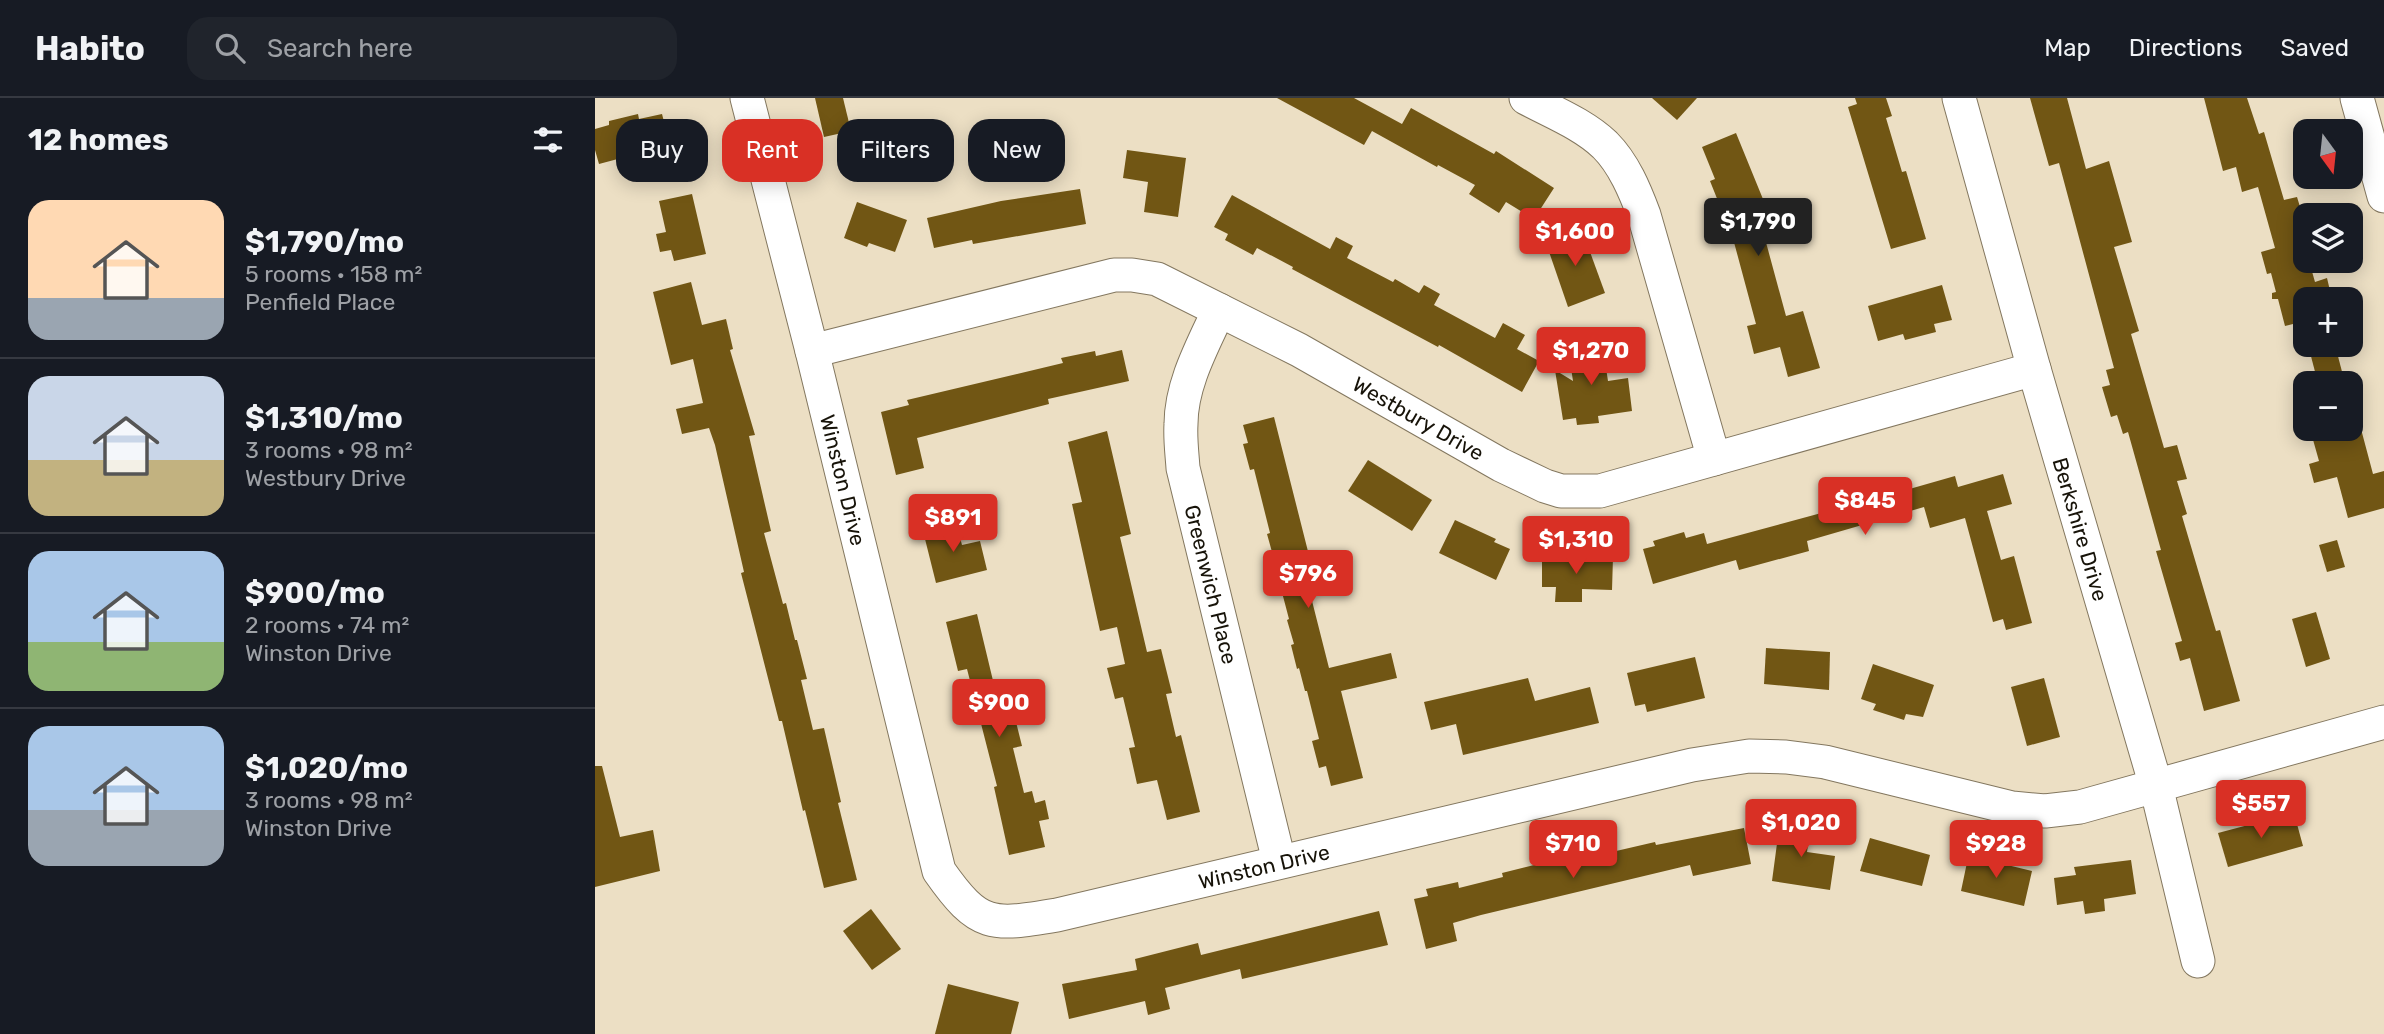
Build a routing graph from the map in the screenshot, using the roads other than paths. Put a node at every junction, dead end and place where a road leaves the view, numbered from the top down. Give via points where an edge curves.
1 (747, 98) edge
2 (1526, 98) edge
3 (1959, 98) edge
4 (2357, 98) edge
5 (2384, 196) edge
6 (1219, 310) junction
7 (812, 351) junction
8 (2034, 369) junction
9 (1714, 459) junction
10 (2384, 722) edge
11 (2156, 786) junction
12 (1279, 861) junction
13 (2198, 961) dead end

1 - 7 street, Winston Drive
2 - 9 street via 1605,145 1631,182
3 - 8 street, Berkshire Drive
4 - 5 street
6 - 7 street, Westbury Drive via 1157,279 1114,275
6 - 9 street, Westbury Drive via 1501,465 1561,491 1600,491
6 - 12 street, Greenwich Place via 1196,360 1184,402 1180,422 1183,468
7 - 12 street, Winston Drive via 939,871 958,898 971,911 1009,923
8 - 9 street, Westbury Drive
8 - 11 street, Berkshire Drive
10 - 11 street, Winston Drive
11 - 12 street, Winston Drive via 2080,807 2045,811 2012,808 1825,762 1749,756 1692,765
11 - 13 street, Berkshire Drive

